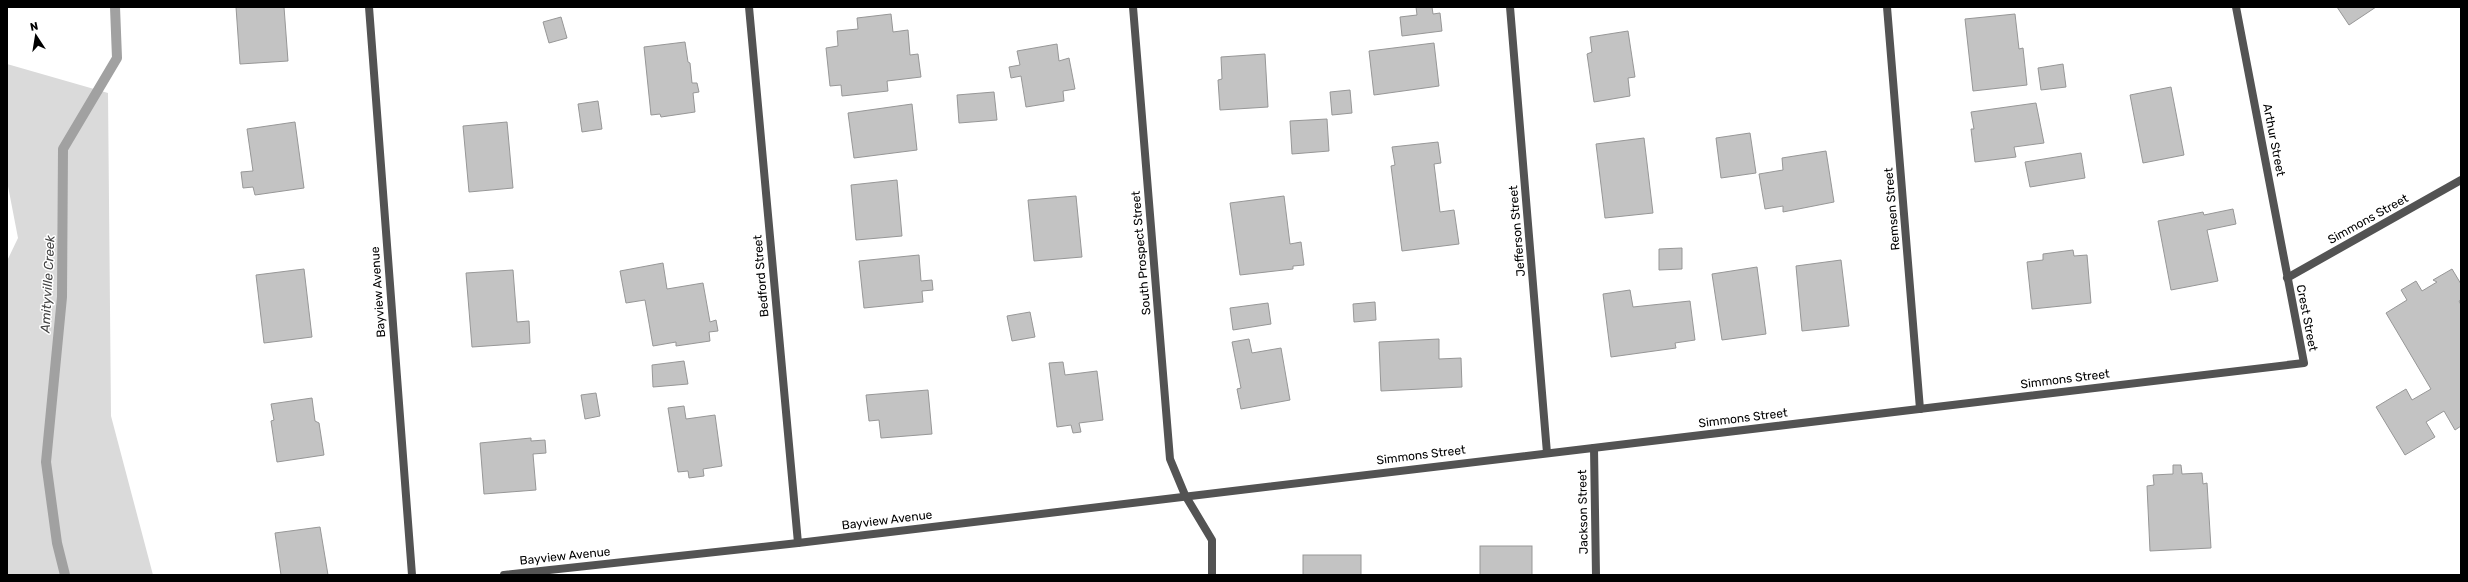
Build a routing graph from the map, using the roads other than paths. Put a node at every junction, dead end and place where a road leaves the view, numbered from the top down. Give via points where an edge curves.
1 (369, 7) edge
2 (748, 7) edge
3 (1133, 7) edge
4 (1510, 7) edge
5 (1888, 7) edge
6 (2236, 7) edge
7 (2461, 180) edge
8 (2288, 278) junction
9 (2304, 363) joint
10 (1920, 409) junction
11 (1594, 448) junction
12 (1547, 453) junction
13 (1185, 495) junction
14 (798, 542) junction
15 (412, 575) edge
16 (504, 575) edge
17 (1212, 575) edge
18 (1596, 575) edge

1 - 15 street, Bayview Avenue
2 - 14 street, Bedford Street
3 - 13 street, South Prospect Street via 1170,459
4 - 12 street, Jefferson Street
5 - 10 street, Remsen Street
6 - 8 street, Arthur Street
7 - 8 street, Simmons Street
8 - 9 street, Crest Street
9 - 10 street, Simmons Street
10 - 11 street, Simmons Street
11 - 12 street, Simmons Street
11 - 18 street, Jackson Street
12 - 13 street, Simmons Street
13 - 14 street, Bayview Avenue
13 - 17 street via 1212,540
14 - 16 street, Bayview Avenue

